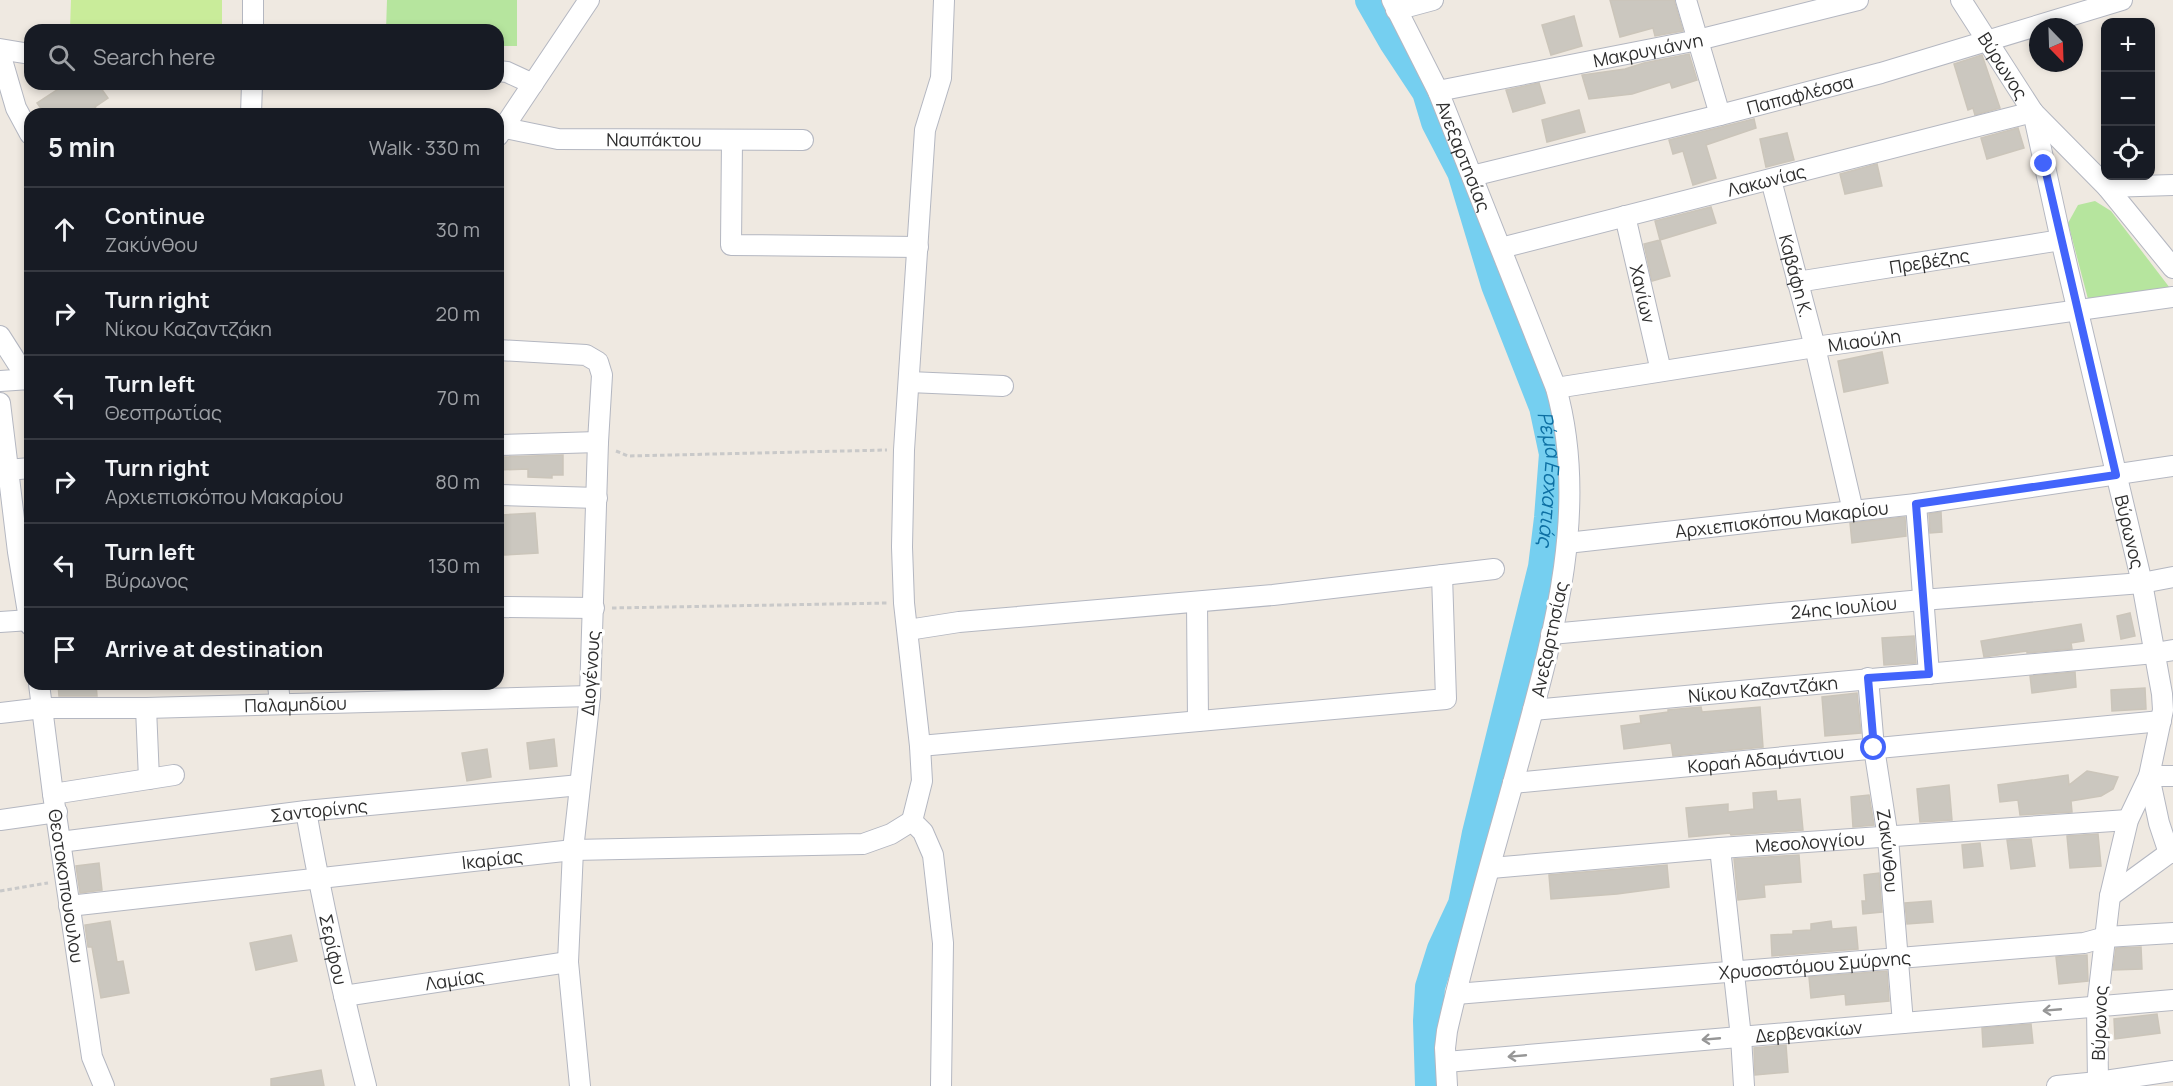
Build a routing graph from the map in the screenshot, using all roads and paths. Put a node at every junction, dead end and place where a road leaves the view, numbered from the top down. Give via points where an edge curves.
1 (253, 0) edge
2 (589, 0) edge
3 (944, 0) edge
4 (1433, 0) edge
5 (1686, 0) edge
6 (1858, 0) edge
7 (1962, 0) edge
8 (2122, 0) edge
9 (1394, 5) edge
10 (253, 24) edge
11 (1698, 40) junction
12 (1986, 41) junction
13 (0, 51) edge
14 (24, 53) edge
15 (504, 71) edge
16 (533, 84) junction
17 (252, 90) edge
18 (1438, 91) junction
19 (251, 108) edge
20 (2033, 111) junction
21 (1720, 115) junction
22 (24, 123) edge
23 (504, 128) edge
24 (504, 132) edge
25 (732, 140) junction
26 (803, 140) dead end
27 (1472, 176) junction
28 (1771, 180) junction
29 (2173, 185) edge
30 (2108, 187) junction
31 (1625, 216) junction
32 (2061, 240) junction
33 (918, 247) junction
34 (1501, 248) junction
35 (2173, 268) edge
36 (1797, 282) junction
37 (2173, 297) edge
38 (2077, 310) junction
39 (0, 336) edge
40 (1815, 347) junction
41 (504, 350) edge
42 (0, 370) edge
43 (1661, 371) junction
44 (24, 372) edge
45 (24, 378) edge
46 (24, 380) edge
47 (0, 381) edge
48 (909, 382) junction
49 (1003, 386) dead end
50 (1556, 388) junction
51 (0, 403) edge
52 (598, 442) junction
53 (504, 445) edge
54 (904, 450) junction
55 (2173, 466) edge
56 (24, 469) edge
57 (8, 470) junction
58 (2116, 475) junction
59 (504, 495) edge
60 (597, 498) junction
61 (1916, 504) junction
62 (1853, 511) junction
63 (1567, 543) junction
64 (24, 552) edge
65 (1494, 569) dead end
66 (1442, 575) junction
67 (2173, 577) edge
68 (2142, 583) junction
69 (1922, 600) junction
70 (1197, 602) junction
71 (904, 603) junction
72 (504, 607) edge
73 (594, 608) junction
74 (24, 620) edge
75 (0, 622) edge
76 (908, 630) junction
77 (1551, 634) junction
78 (2164, 651) edge
79 (1929, 674) junction
80 (1868, 678) junction
81 (40, 690) edge
82 (278, 690) edge
83 (590, 696) junction
84 (279, 704) junction
85 (43, 708) junction
86 (146, 708) junction
87 (1533, 710) junction
88 (0, 713) edge
89 (1198, 721) junction
90 (2161, 721) junction
91 (920, 746) junction
92 (1874, 748) junction
93 (174, 775) dead end
94 (2149, 776) junction
95 (2173, 776) edge
96 (149, 779) junction
97 (1513, 783) junction
98 (580, 784) junction
99 (55, 803) junction
100 (306, 811) junction
101 (0, 820) edge
102 (2127, 820) junction
103 (912, 821) junction
104 (1888, 838) junction
105 (60, 842) junction
106 (1720, 848) junction
107 (573, 850) junction
108 (2171, 853) edge
109 (1491, 868) junction
110 (318, 879) junction
111 (67, 880) junction
112 (0, 891) edge
113 (2110, 896) junction
114 (69, 906) junction
115 (2173, 933) edge
116 (2106, 938) junction
117 (1899, 958) junction
118 (568, 962) junction
119 (1735, 971) junction
120 (1456, 994) junction
121 (344, 996) junction
122 (2173, 1000) edge
123 (2097, 1006) junction
124 (1903, 1023) junction
125 (1741, 1037) junction
126 (1446, 1062) junction
127 (2173, 1071) edge
128 (2098, 1082) junction
129 (104, 1086) edge
130 (366, 1086) edge
131 (576, 1086) edge
132 (941, 1086) edge
133 (1448, 1086) edge
134 (1744, 1086) edge
135 (2057, 1086) edge

1 - 10 street
2 - 16 street
3 - 33 street via 941,78 925,130
4 - 9 street
5 - 11 street
6 - 11 street, Μακρυγιάννη
7 - 12 street, Βύρωνος
8 - 12 street, Παπαφλέσσα
9 - 18 street, Ανεξαρτησίας
11 - 18 street, Μακρυγιάννη
11 - 21 street
12 - 20 street, Βύρωνος
12 - 21 street, Παπαφλέσσα
13 - 14 street
13 - 22 street
15 - 16 street
16 - 23 street
17 - 19 street
18 - 27 street, Ανεξαρτησίας
20 - 28 street, Λακωνίας
20 - 30 street
20 - 32 street, Βύρωνος
21 - 27 street, Παπαφλέσσα
24 - 25 street, Ναυπάκτου via 558,139
25 - 26 street, Ναυπάκτου
25 - 33 street via 731,245
27 - 34 street, Ανεξαρτησίας
28 - 31 street, Λακωνίας
28 - 36 street, Καβάφη Κ.
29 - 30 street
30 - 35 street
31 - 34 street, Λακωνίας
31 - 43 street, Χανίων
32 - 36 street, Πρεβέζης
32 - 38 street, Βύρωνος
33 - 48 street
34 - 50 street, Ανεξαρτησίας
36 - 40 street, Καβάφη Κ.
37 - 38 street, Μιαούλη
38 - 40 street, Μιαούλη
38 - 58 street, Βύρωνος
39 - 44 street
40 - 43 street, Μιαούλη
40 - 62 street, Καβάφη Κ.
41 - 52 street, Διογένους via 586,355 598,362 602,375
42 - 45 street
43 - 50 street, Μιαούλη
46 - 47 street
48 - 49 street
48 - 54 street
50 - 63 street, Ανεξαρτησίας via 1569,459
51 - 57 street
52 - 53 street
52 - 54 path via 628,456
52 - 60 street, Διογένους
54 - 71 street
55 - 58 street, Αρχιεπισκόπου Μακαρίου
56 - 57 street
57 - 64 street
58 - 61 street, Αρχιεπισκόπου Μακαρίου
58 - 68 street, Βύρωνος
59 - 60 street
60 - 73 street, Διογένους
61 - 62 street, Αρχιεπισκόπου Μακαρίου
61 - 69 street
62 - 63 street, Αρχιεπισκόπου Μακαρίου
63 - 77 street, Ανεξαρτησίας
65 - 66 street
66 - 70 street
66 - 89 street via 1446,699
67 - 68 street, 24ης Ιουλίου
68 - 69 street, 24ης Ιουλίου
68 - 78 street, Βύρωνος
69 - 77 street, 24ης Ιουλίου
69 - 79 street
70 - 76 street via 959,622
70 - 89 street
71 - 73 path
71 - 76 street
72 - 73 street
73 - 83 street, Διογένους
74 - 75 street
76 - 91 street
77 - 87 street, Ανεξαρτησίας
78 - 79 street, Νίκου Καζαντζάκη
78 - 90 street, Βύρωνος
79 - 80 street, Νίκου Καζαντζάκη
80 - 87 street, Νίκου Καζαντζάκη
80 - 92 street, Ζακύνθου
81 - 85 street, Θεοτοκοπουουλου
82 - 84 street
83 - 84 street, Παλαμηδίου
83 - 98 street, Διογένους
84 - 86 street, Παλαμηδίου
85 - 86 street, Παλαμηδίου
85 - 88 street, Παλαμηδίου
85 - 99 street, Θεοτοκοπουουλου
86 - 96 street
87 - 97 street, Ανεξαρτησίας
89 - 91 street
90 - 92 street, Κοραή Αδαμάντιου
90 - 94 street, Βύρωνος
91 - 103 street via 921,781
92 - 97 street, Κοραή Αδαμάντιου
92 - 104 street, Ζακύνθου
93 - 96 street
94 - 95 street
94 - 102 street, Βύρωνος
94 - 108 street via 2159,823
96 - 99 street
97 - 109 street, Ανεξαρτησίας
98 - 100 street, Σαντορίνης
98 - 107 street, Διογένους
99 - 101 street
99 - 105 street, Θεοτοκοπουουλου
100 - 105 street, Σαντορίνης
100 - 110 street, Σερίφου
102 - 104 street, Μεσολογγίου
102 - 113 street, Βύρωνος
103 - 107 street, Ικαρίας via 863,844
103 - 132 street via 923,832 933,855 943,943
104 - 106 street, Μεσολογγίου
104 - 117 street, Ζακύνθου
105 - 111 street, Θεοτοκοπουουλου
106 - 109 street, Μεσολογγίου
106 - 119 street
107 - 110 street, Ικαρίας
107 - 118 street, Διογένους
108 - 113 street
109 - 120 street, Ανεξαρτησίας
110 - 114 street, Ικαρίας
110 - 121 street, Σερίφου
111 - 112 path
111 - 114 street, Θεοτοκοπουουλου
113 - 116 street, Βύρωνος
114 - 129 street, Θεοτοκοπουουλου via 92,1057
115 - 116 street, Χρυσοστόμου Σμύρνης
116 - 117 street, Χρυσοστόμου Σμύρνης
116 - 123 street, Βύρωνος
117 - 119 street, Χρυσοστόμου Σμύρνης
117 - 124 street, Ζακύνθου
118 - 121 street, Λαμίας
118 - 131 street, Διογένους
119 - 120 street, Χρυσοστόμου Σμύρνης
119 - 125 street
120 - 126 street, Ανεξαρτησίας via 1447,1031
121 - 130 street, Σερίφου
122 - 123 street, Δερβενακίων
123 -> 124 street, Δερβενακίων
123 - 128 street, Βύρωνος
124 - 125 street, Δερβενακίων
125 -> 126 street, Δερβενακίων
125 - 134 street
126 - 133 street, Ανεξαρτησίας
127 - 128 street
128 - 135 street

